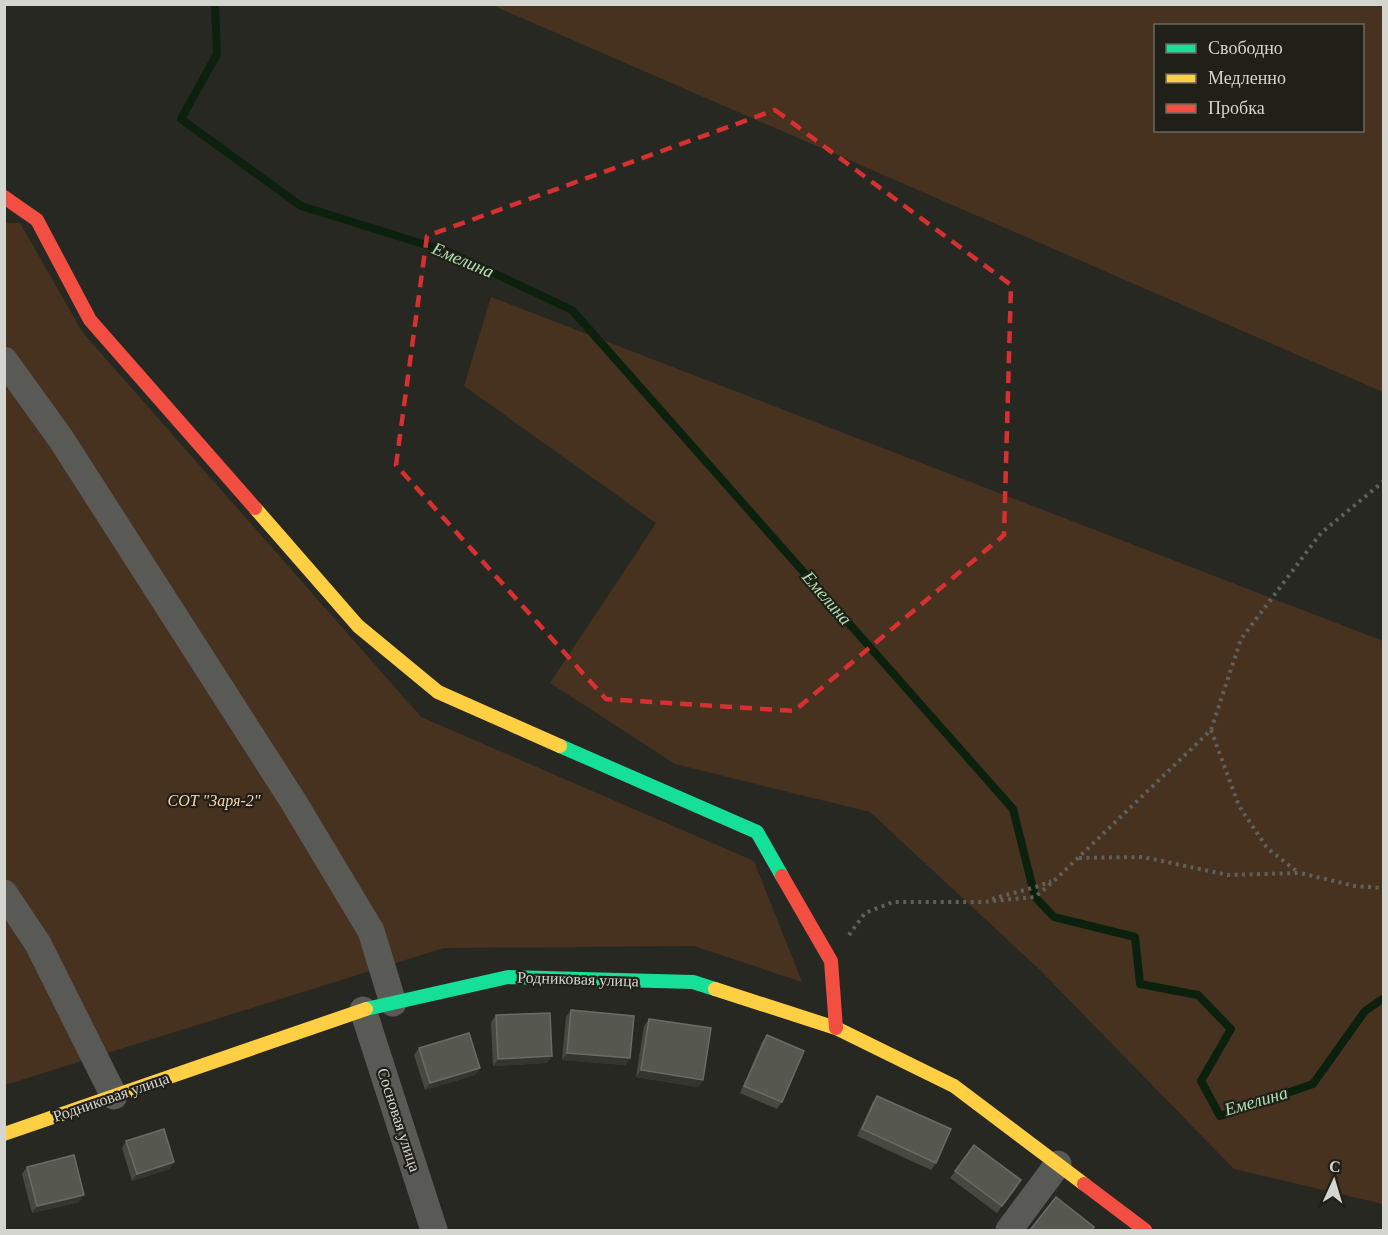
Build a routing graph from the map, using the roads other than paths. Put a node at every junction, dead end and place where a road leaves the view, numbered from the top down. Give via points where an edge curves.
1 (4, 196) edge
2 (4, 360) edge
3 (4, 893) edge
4 (393, 1003) junction
5 (363, 1010) junction
6 (836, 1028) junction
7 (114, 1096) junction
8 (4, 1134) edge
9 (1058, 1164) junction
10 (434, 1230) edge
11 (1009, 1230) edge
12 (1145, 1230) edge

1 - 6 street via 37,220 90,320 358,626 438,692 757,832 831,961
2 - 4 street via 61,439 299,811 371,932
3 - 7 street via 38,944
4 - 5 street, Родниковая улица
4 - 6 street, Родниковая улица via 508,977 693,982
5 - 7 street, Родниковая улица
5 - 10 street, Сосновая улица
6 - 9 street, Родниковая улица via 954,1086
7 - 8 street, Родниковая улица
9 - 11 street
9 - 12 street, Родниковая улица

